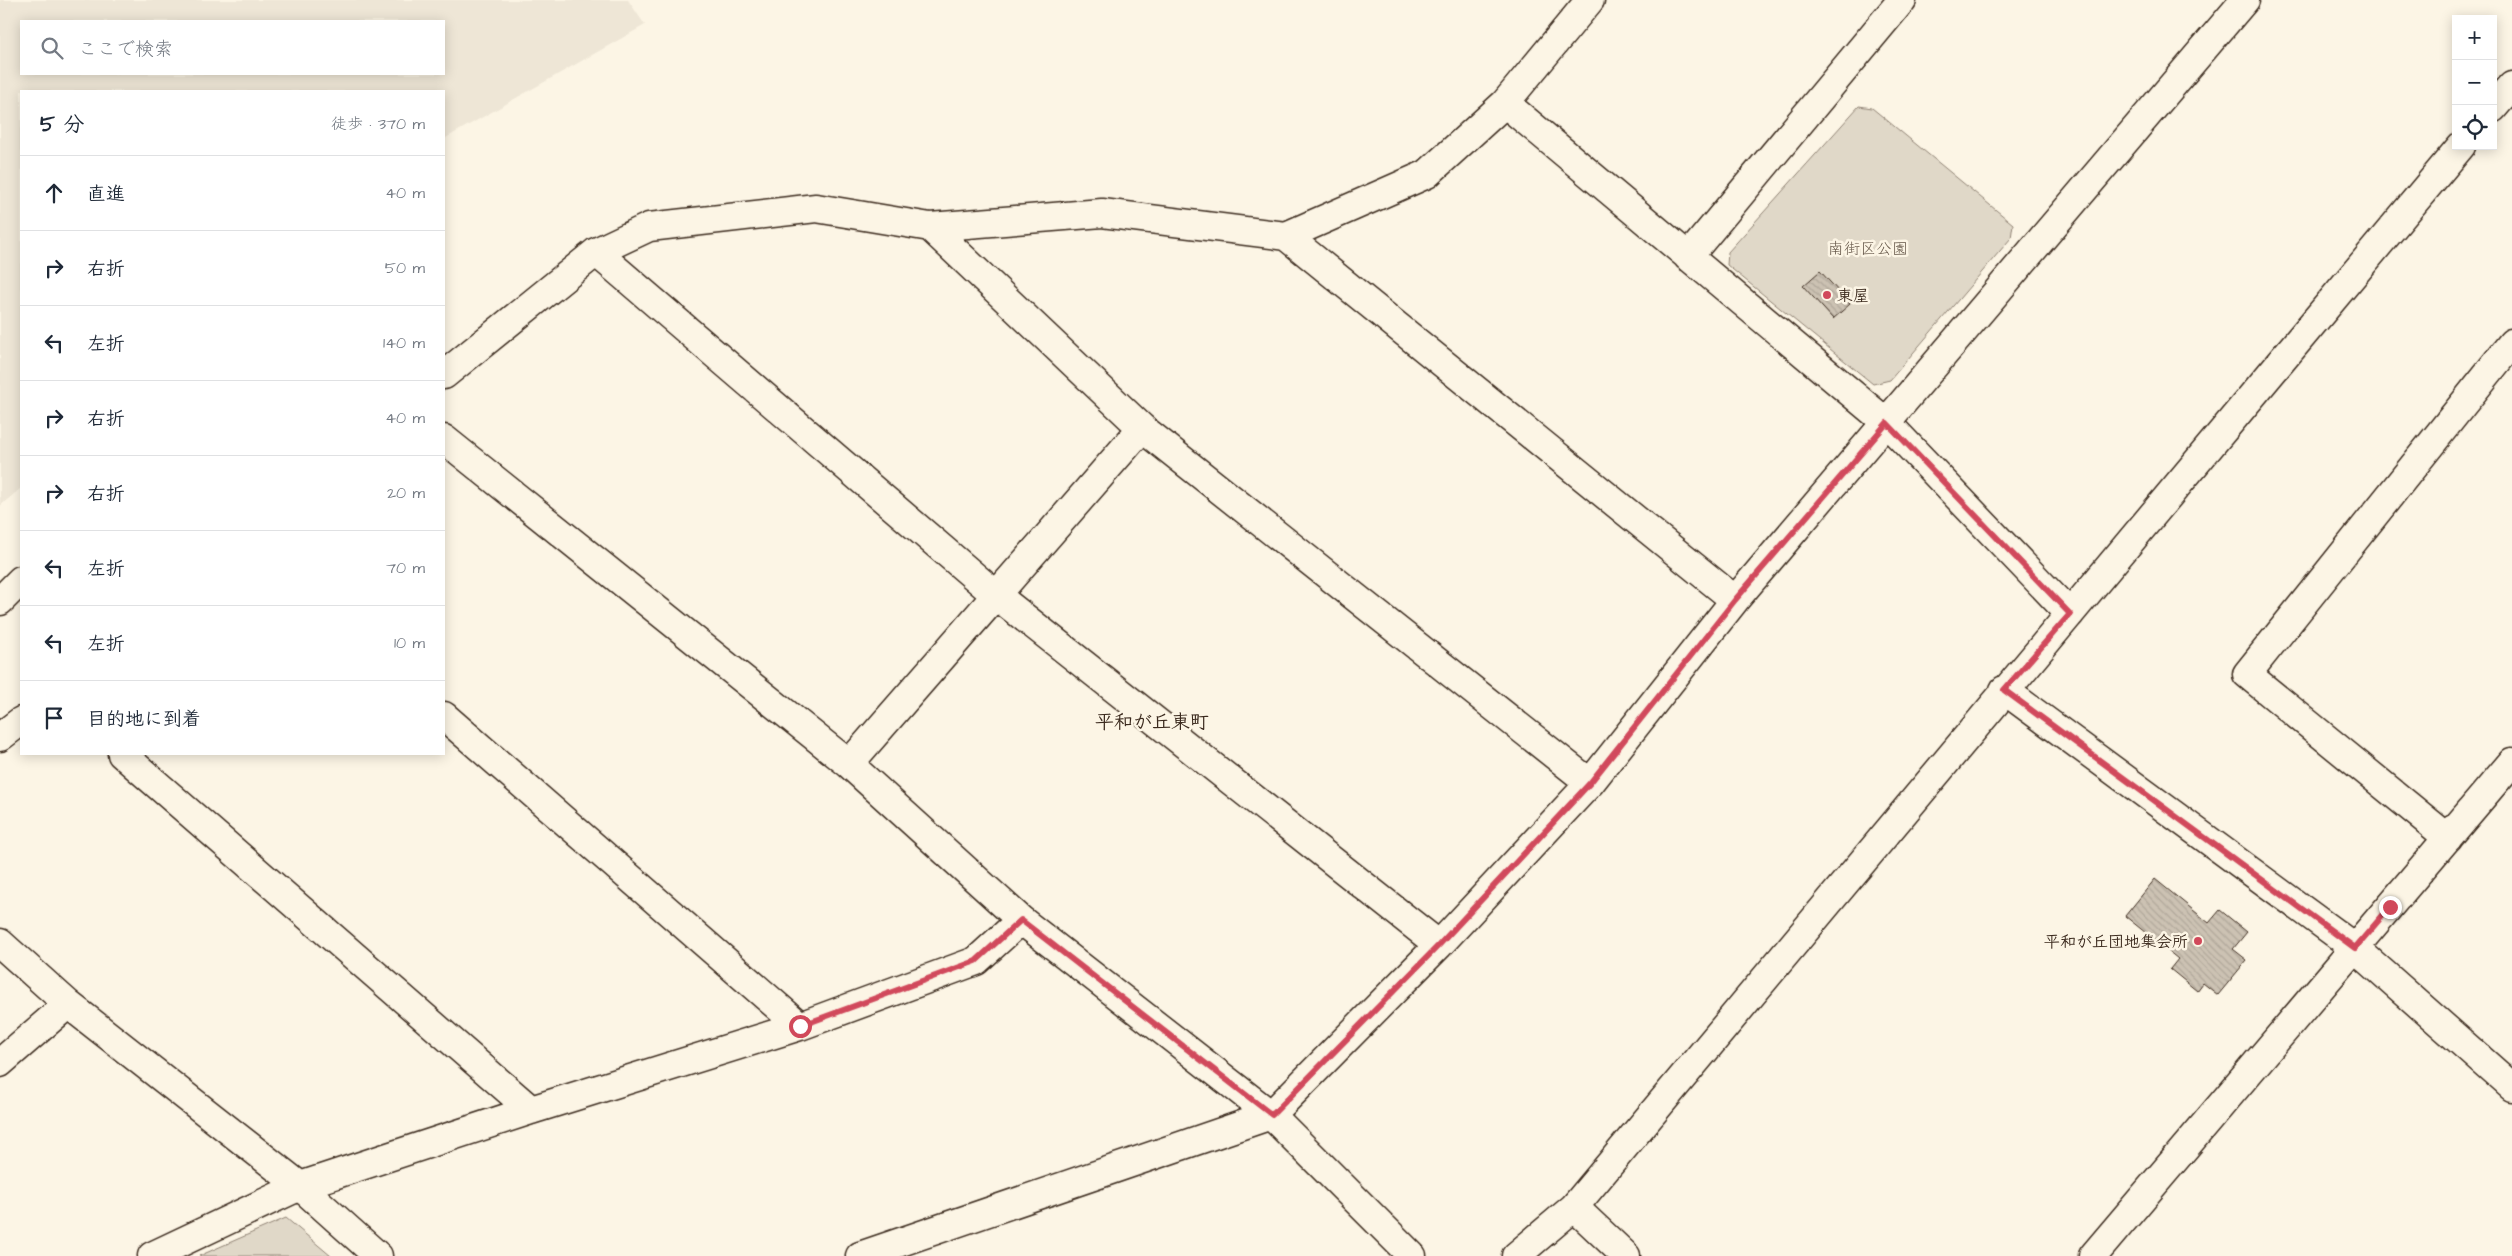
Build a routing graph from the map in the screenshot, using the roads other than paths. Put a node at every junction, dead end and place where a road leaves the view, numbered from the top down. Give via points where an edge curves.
1 (1590, 0) edge
2 (1902, 0) edge
3 (2245, 0) edge
4 (2512, 86) edge
5 (1505, 103) junction
6 (2496, 105) edge
7 (2458, 150) edge
8 (930, 227) junction
9 (1286, 236) junction
10 (596, 252) junction
11 (1688, 257) junction
12 (2512, 343) edge
13 (445, 374) edge
14 (1887, 423) junction
15 (1142, 428) junction
16 (445, 440) edge
17 (20, 581) edge
18 (996, 595) junction
19 (1735, 600) junction
20 (0, 601) edge
21 (2070, 614) junction
22 (2004, 690) junction
23 (445, 717) edge
24 (20, 722) edge
25 (0, 737) edge
26 (123, 755) edge
27 (2512, 762) edge
28 (849, 764) junction
29 (1590, 783) junction
30 (2448, 838) junction
31 (1021, 920) junction
32 (0, 943) edge
33 (1439, 945) junction
34 (2355, 948) junction
35 (68, 1004) junction
36 (800, 1026) junction
37 (0, 1063) edge
38 (2512, 1087) edge
39 (530, 1110) junction
40 (1272, 1115) junction
41 (300, 1186) junction
42 (1574, 1207) junction
43 (152, 1256) edge
44 (378, 1256) edge
45 (860, 1256) edge
46 (1412, 1256) edge
47 (1516, 1256) edge
48 (1626, 1256) edge
49 (2093, 1256) edge

1 - 5 street
2 - 11 street
3 - 14 street
4 - 6 street
5 - 9 street via 1426,174
5 - 11 street
7 - 21 street
8 - 9 street via 1102,213
8 - 10 street via 816,208 649,227
8 - 15 street
9 - 19 street
10 - 13 street
10 - 18 street
11 - 14 street
12 - 30 street via 2247,674
14 - 19 street
14 - 21 street
15 - 18 street
15 - 29 street
16 - 28 street
17 - 20 street
18 - 28 street
18 - 33 street
19 - 29 street
21 - 22 street
22 - 34 street
22 - 42 street
23 - 36 street
24 - 25 street
26 - 39 street
27 - 30 street
28 - 31 street
29 - 33 street
30 - 34 street
31 - 36 street via 976,961
31 - 40 street
32 - 35 street
33 - 40 street
34 - 38 street
34 - 49 street
35 - 37 street
35 - 41 street
36 - 39 street
39 - 41 street
40 - 45 street
40 - 46 street
41 - 43 street
41 - 44 street
42 - 47 street
42 - 48 street

